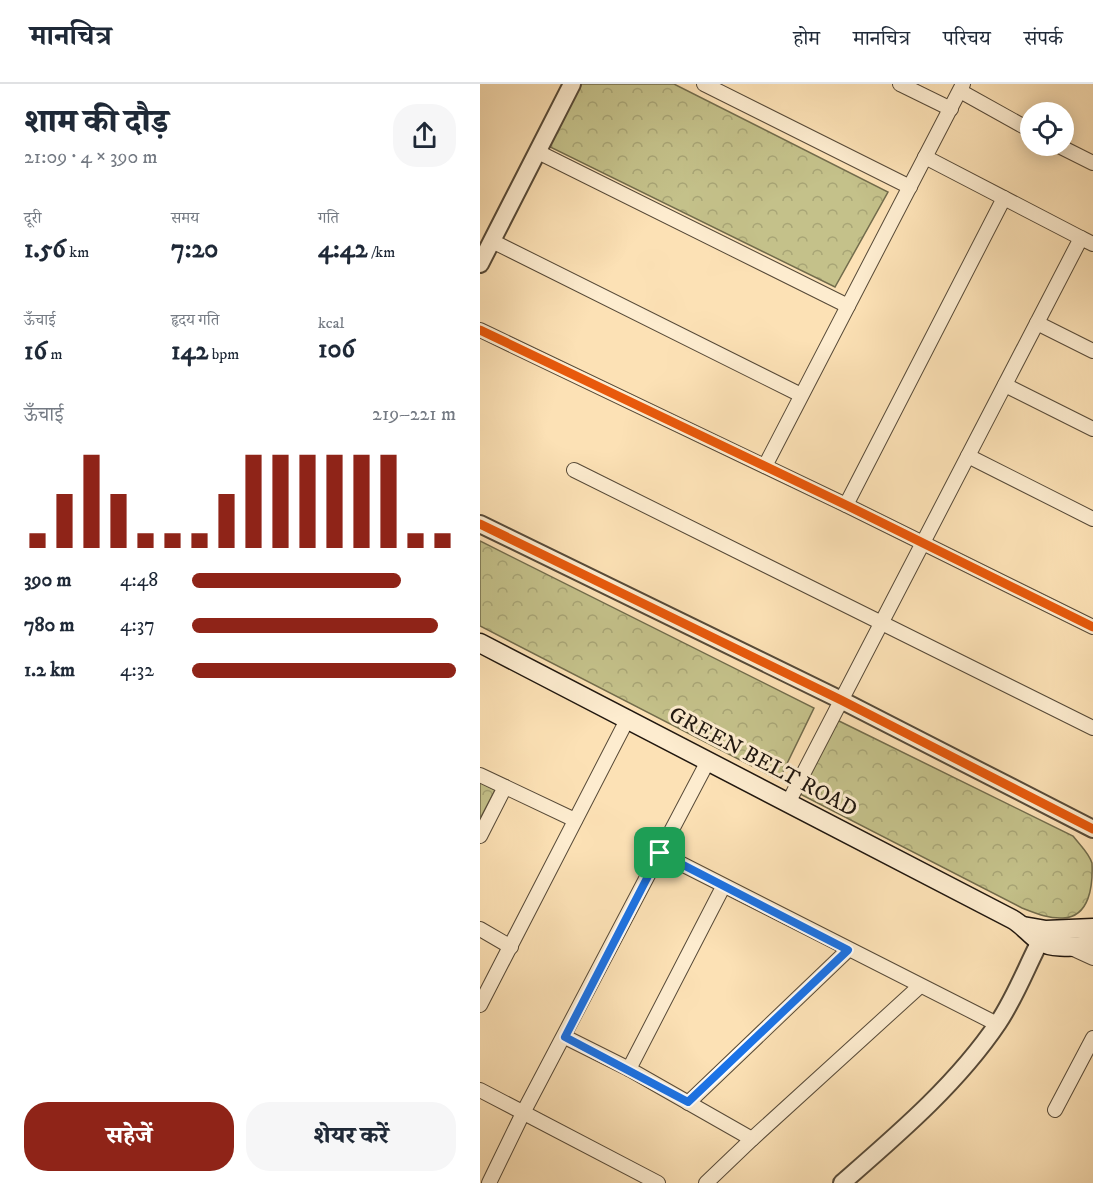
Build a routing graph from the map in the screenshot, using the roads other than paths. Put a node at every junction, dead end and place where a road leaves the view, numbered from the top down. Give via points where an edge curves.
1 (572, 84) edge
2 (704, 84) edge
3 (900, 84) edge
4 (962, 87) edge
5 (951, 109) junction
6 (1020, 124) edge
7 (538, 152) junction
8 (1074, 154) edge
9 (925, 157) junction
10 (1093, 163) edge
11 (910, 187) junction
12 (1004, 198) junction
13 (492, 241) junction
14 (1087, 241) edge
15 (480, 264) edge
16 (848, 306) junction
17 (1037, 323) junction
18 (480, 330) edge
19 (1093, 351) edge
20 (1005, 385) junction
21 (801, 395) junction
22 (1093, 429) edge
23 (968, 456) junction
24 (765, 466) junction
25 (574, 470) dead end
26 (846, 505) junction
27 (1093, 519) edge
28 (480, 524) edge
29 (923, 543) junction
30 (882, 623) junction
31 (1093, 627) edge
32 (480, 643) edge
33 (842, 700) junction
34 (628, 718) junction
35 (1093, 728) edge
36 (708, 761) junction
37 (480, 775) edge
38 (505, 787) junction
39 (788, 803) junction
40 (575, 820) junction
41 (1093, 829) edge
42 (480, 836) edge
43 (660, 853) junction
44 (723, 886) junction
45 (1093, 928) edge
46 (480, 929) edge
47 (1043, 935) junction
48 (1093, 945) edge
49 (511, 946) junction
50 (1067, 946) junction
51 (848, 950) junction
52 (1093, 958) edge
53 (920, 986) junction
54 (480, 1005) edge
55 (997, 1024) junction
56 (565, 1037) junction
57 (1093, 1038) edge
58 (629, 1069) junction
59 (480, 1090) edge
60 (688, 1102) junction
61 (1055, 1110) dead end
62 (524, 1111) junction
63 (752, 1139) junction
64 (489, 1183) edge
65 (658, 1183) edge
66 (706, 1183) edge
67 (842, 1183) edge

1 - 7 street
2 - 11 street
3 - 5 street
4 - 5 street
4 - 6 street
5 - 9 street
7 - 13 street
7 - 16 street
8 - 10 street
9 - 11 street
9 - 12 street
11 - 16 street
12 - 14 street
12 - 26 street
13 - 15 street
13 - 21 street
14 - 17 street
16 - 21 street
17 - 19 street
17 - 20 street
18 - 24 street
20 - 22 street
20 - 23 street
21 - 24 street
23 - 27 street
23 - 29 street
24 - 26 street
25 - 30 street
26 - 29 street
28 - 33 street
29 - 30 street
29 - 31 street
30 - 33 street
30 - 35 street
32 - 34 main road, GREEN BELT ROAD
33 - 39 street
33 - 41 street
34 - 36 main road, GREEN BELT ROAD
34 - 40 street
36 - 39 main road, GREEN BELT ROAD
36 - 43 street
37 - 38 street
38 - 40 street
38 - 42 street
39 - 47 main road, GREEN BELT ROAD
40 - 49 street
43 - 44 street
43 - 56 street
44 - 51 street
44 - 58 street
45 - 47 main road
46 - 49 street
47 - 50 main road
47 - 55 street
48 - 50 main road
49 - 54 street
50 - 52 street
51 - 53 street
51 - 60 street
53 - 55 street
53 - 63 street
55 - 67 street via 912,1119
56 - 58 street
56 - 62 street
57 - 61 street
58 - 60 street
59 - 62 street
60 - 63 street
62 - 64 street
62 - 65 street
63 - 66 street

